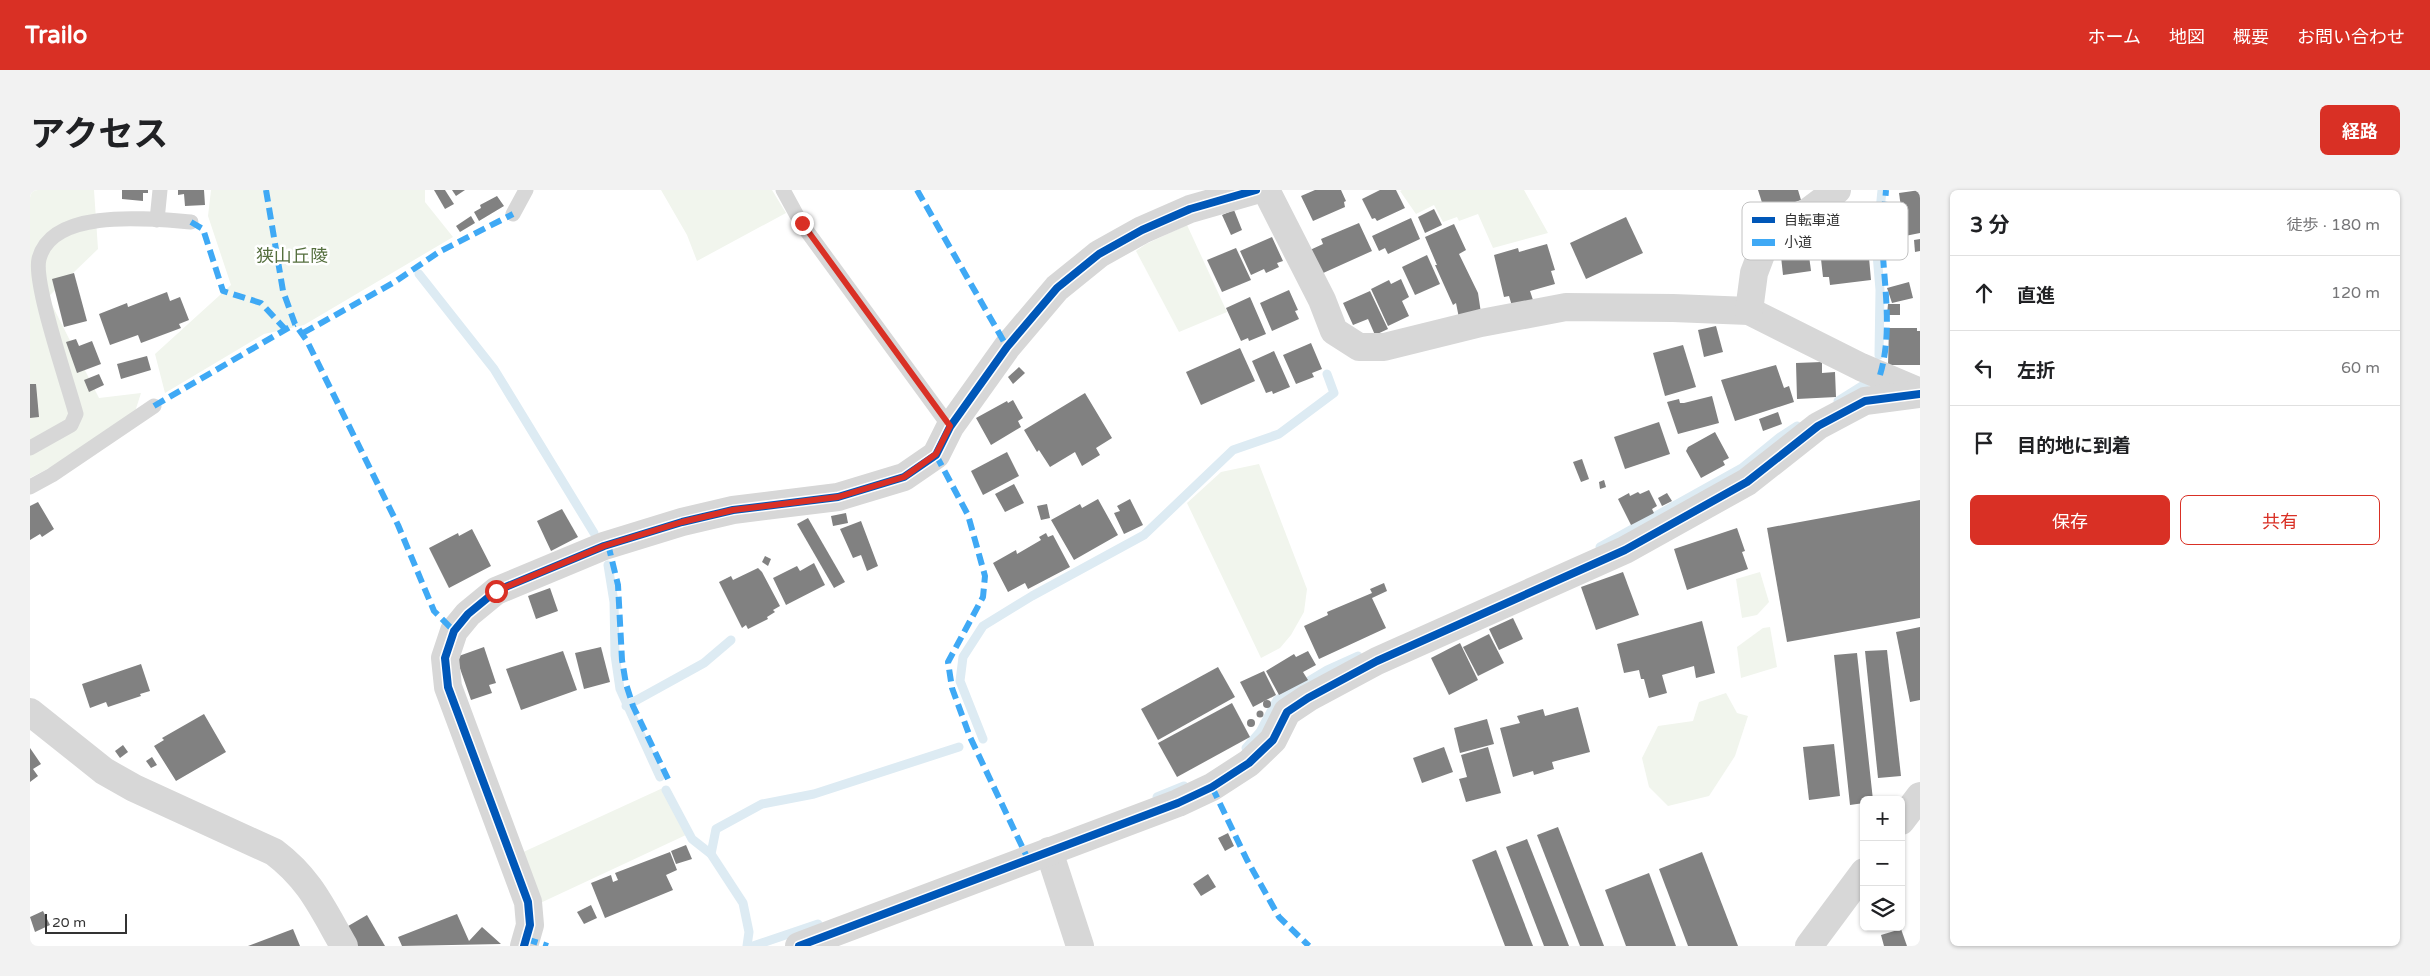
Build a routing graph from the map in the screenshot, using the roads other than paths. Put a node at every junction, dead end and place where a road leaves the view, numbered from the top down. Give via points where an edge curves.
1 (160, 190) edge
2 (526, 190) edge
3 (783, 190) edge
4 (1256, 190) edge
5 (1266, 190) edge
6 (1836, 190) edge
7 (1185, 200) edge
8 (1820, 202) edge
9 (513, 214) dead end
10 (157, 220) junction
11 (191, 222) dead end
12 (1759, 260) edge
13 (1749, 311) junction
14 (1920, 393) edge
15 (154, 406) dead end
16 (950, 426) junction
17 (30, 448) edge
18 (30, 487) edge
19 (30, 712) edge
20 (1920, 796) edge
21 (1905, 816) edge
22 (1049, 851) junction
23 (1860, 877) edge
24 (344, 946) edge
25 (524, 946) edge
26 (799, 946) edge
27 (1080, 946) edge
28 (1809, 946) edge

1 - 10 lane
2 - 9 lane
3 - 16 lane via 802,223
4 - 7 street
5 - 13 street via 1322,300 1334,331 1359,347 1384,347 1481,323 1566,307
6 - 8 street
7 - 16 street via 1142,230 1099,254 1057,288 1013,339
10 - 11 lane
10 - 17 lane via 98,221 75,225 46,243 39,260 41,290 76,414 71,425
12 - 13 street
13 - 14 street
14 - 22 street via 1865,401 1818,426 1747,482 1625,550 1377,661 1308,698 1288,712 1273,740 1249,763 1212,787
15 - 18 lane
16 - 25 street via 936,454 904,477 838,497 733,510 604,546 496,591 468,614 454,631 445,658 448,688 528,902 530,925
19 - 24 street via 104,771 274,852 293,866 308,884
20 - 21 street
22 - 26 street
22 - 27 street
23 - 28 street

